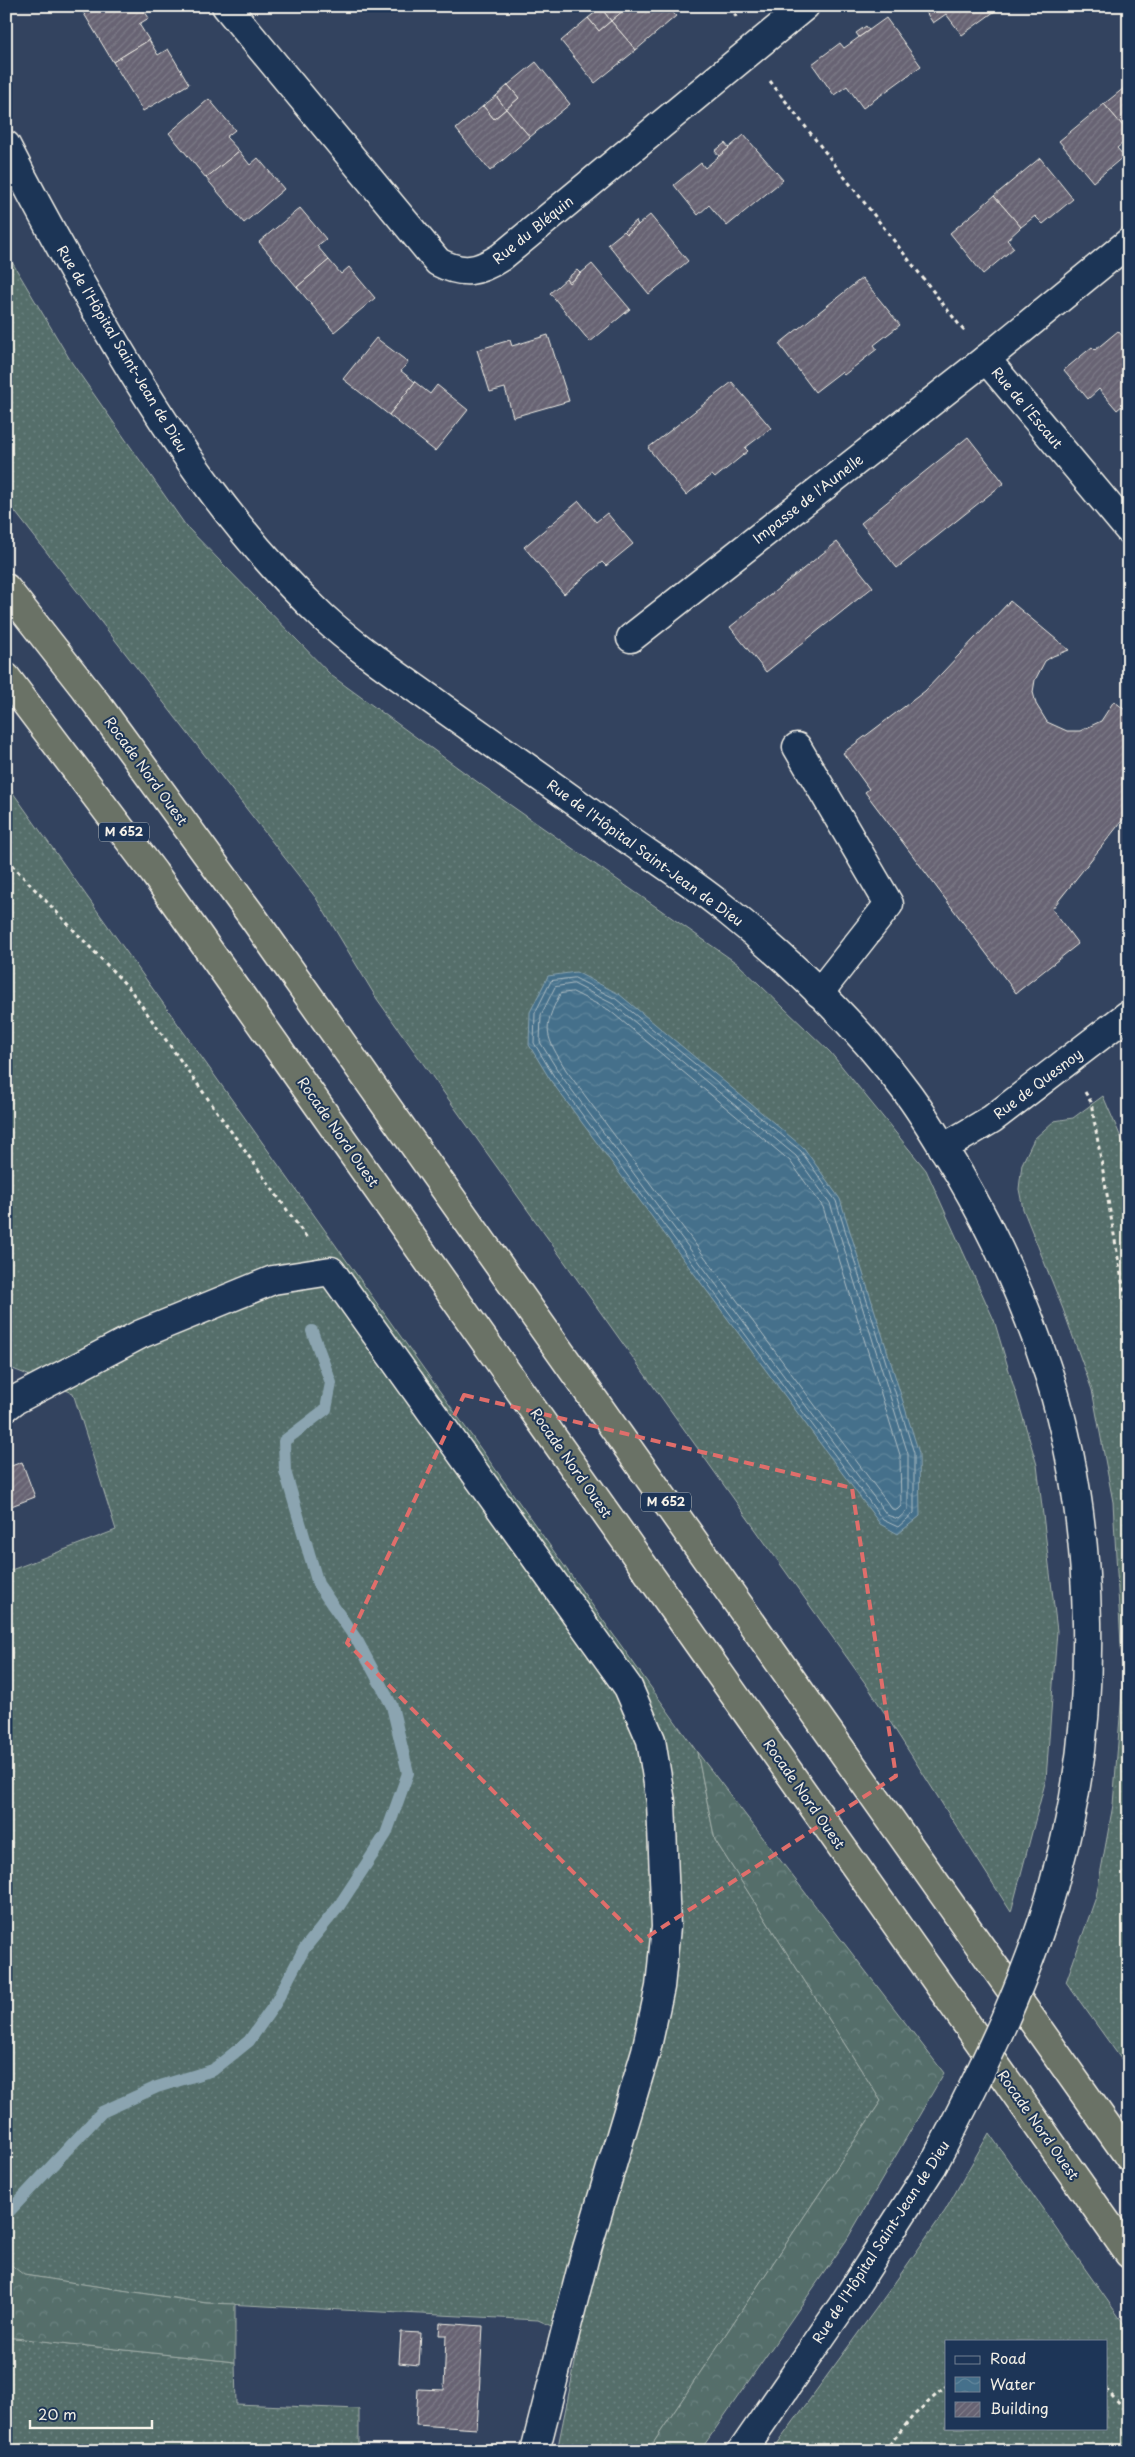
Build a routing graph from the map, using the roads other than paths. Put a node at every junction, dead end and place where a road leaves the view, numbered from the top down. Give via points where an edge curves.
1 (226, 6) edge
2 (806, 6) edge
3 (6, 145) edge
4 (1129, 242) edge
5 (986, 359) junction
6 (1129, 530) edge
7 (6, 588) edge
8 (631, 638) dead end
9 (6, 677) edge
10 (797, 747) dead end
11 (820, 993) junction
12 (1129, 1014) edge
13 (943, 1148) junction
14 (6, 1407) edge
15 (1129, 2157) edge
16 (1129, 2254) edge
17 (535, 2451) edge
18 (742, 2451) edge

1 - 2 street, Rue du Bléquin via 438,262 453,270 486,267 501,257
3 - 11 street, Rue de l'Hôpital Saint-Jean de Dieu via 75,274 158,413 206,482 274,568 349,641 719,904
4 - 5 street, Rue de l'Escaut
5 - 6 street, Rue de l'Escaut
5 - 8 street, Impasse de l'Aunelle
7 - 15 highway, Rocade Nord Ouest / M 652 via 97,704 252,916
9 - 16 highway, Rocade Nord Ouest / M 652 via 154,873
10 - 11 street via 889,904
11 - 13 street, Rue de l'Hôpital Saint-Jean de Dieu via 847,1020 908,1094
12 - 13 street, Rue de Quesnoy via 992,1119
13 - 18 street, Rue de l'Hôpital Saint-Jean de Dieu, bridge via 1001,1251 1033,1329 1060,1416 1077,1509 1085,1592 1086,1676 1073,1805 1045,1914 1018,1985 969,2095 933,2165 848,2297
14 - 17 street via 141,1334 273,1280 331,1271 628,1687 651,1740 660,1802 666,1927 660,1987 646,2051 585,2254

